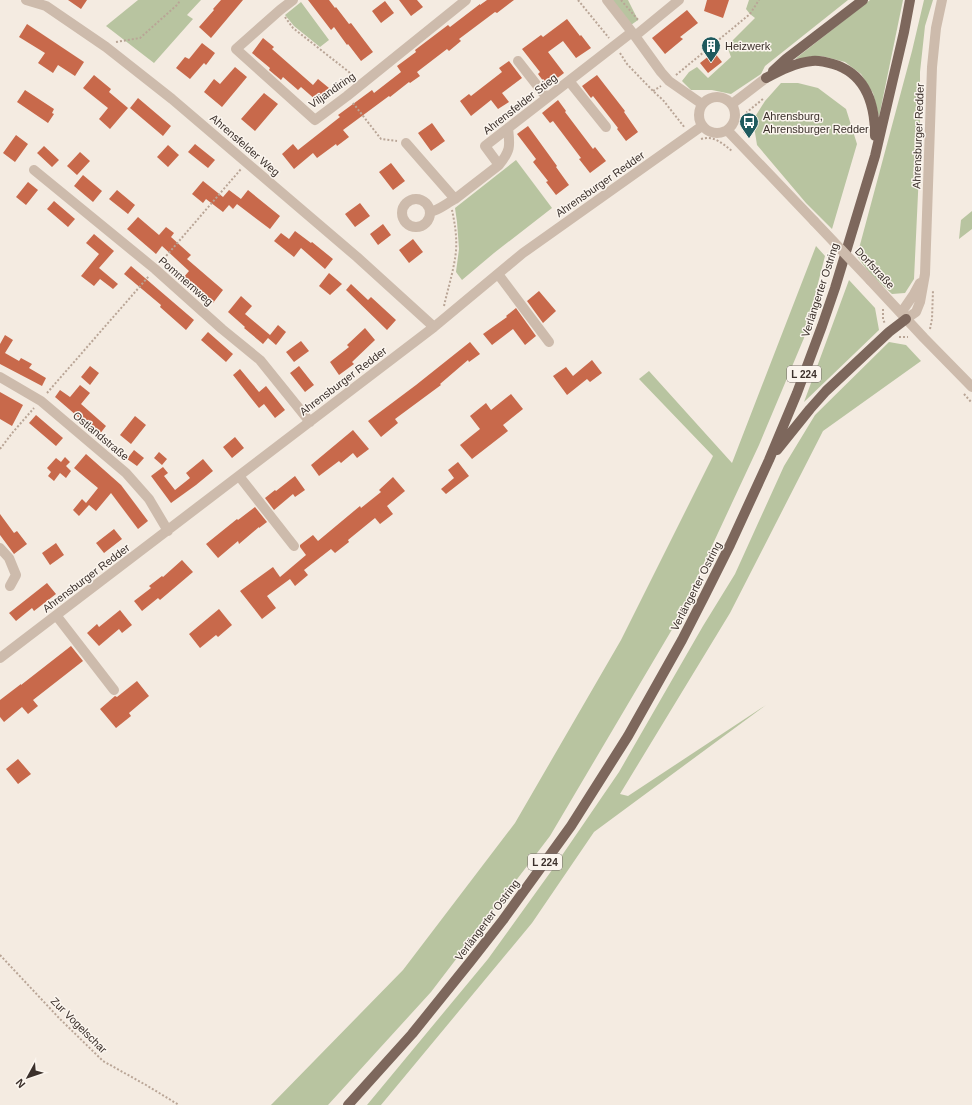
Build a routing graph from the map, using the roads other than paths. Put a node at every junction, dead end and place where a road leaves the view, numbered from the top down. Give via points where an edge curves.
1 (26, 0) edge
2 (293, 0) edge
3 (466, 0) edge
4 (607, 0) edge
5 (679, 0) edge
6 (863, 0) edge
7 (910, 0) edge
8 (942, 0) edge
9 (48, 3) edge
10 (634, 34) junction
11 (518, 61) dead end
12 (766, 78) junction
13 (569, 81) junction
14 (547, 98) junction
15 (702, 104) junction
16 (732, 104) junction
17 (702, 126) junction
18 (606, 127) dead end
19 (508, 128) junction
20 (727, 130) junction
21 (406, 143) road end
22 (875, 156) junction
23 (499, 164) junction
24 (34, 170) dead end
25 (451, 201) junction
26 (430, 212) dead end
27 (498, 274) junction
28 (903, 316) junction
29 (434, 327) junction
30 (549, 342) dead end
31 (0, 377) edge
32 (972, 387) edge
33 (310, 422) junction
34 (769, 460) junction
35 (239, 476) junction
36 (168, 531) junction
37 (294, 546) dead end
38 (0, 548) edge
39 (10, 586) dead end
40 (55, 616) junction
41 (0, 658) edge
42 (114, 690) dead end
43 (348, 1105) edge

1 - 9 street, Ahrensfelder Weg
2 - 3 street, Viljandiring via 236,49 315,120
4 - 10 street
5 - 10 street, Ahrensfelder Stieg
6 - 12 main road via 786,59
7 - 22 main road, Verlängerter Ostring / L 224
8 - 28 street, Ahrensburger Redder via 932,67 925,274 916,312
9 - 29 street, Ahrensfelder Weg via 172,99
10 - 13 street, Ahrensfelder Stieg via 615,45
10 - 15 street via 661,72
11 - 14 street
12 - 16 street
12 - 22 main road via 793,65 813,60 840,66 849,71 864,86 872,104
13 - 14 street, Ahrensfelder Stieg
13 - 18 street
14 - 19 street, Ahrensfelder Stieg
15 - 16 street via 717,96
15 - 17 street via 698,115
16 - 20 street via 735,118
17 - 20 street via 711,132 722,133
17 - 27 street, Ahrensburger Redder via 523,253
19 - 23 street via 510,144 507,155
19 - 23 street, Ahrensfelder Stieg via 485,146
20 - 28 street, Dorfstraße, bridge
21 - 25 street
22 - 34 main road, Verlängerter Ostring / L 224 via 824,319
23 - 25 street
24 - 33 street, Pommernweg via 155,269 260,360
25 - 26 street
27 - 29 street, Ahrensburger Redder
27 - 30 street
28 - 32 street, Dorfstraße
28 - 34 main road via 826,391
29 - 33 street, Ahrensburger Redder
31 - 36 street, Ostlandstraße via 41,401 126,473 149,499
33 - 35 street, Ahrensburger Redder
34 - 43 main road, Verlängerter Ostring / L 224 via 682,640 628,736 571,826 470,962 412,1034
35 - 36 street, Ahrensburger Redder
35 - 37 street
36 - 40 street, Ahrensburger Redder
38 - 39 street via 9,558 16,575
40 - 41 street, Ahrensburger Redder
40 - 42 street

